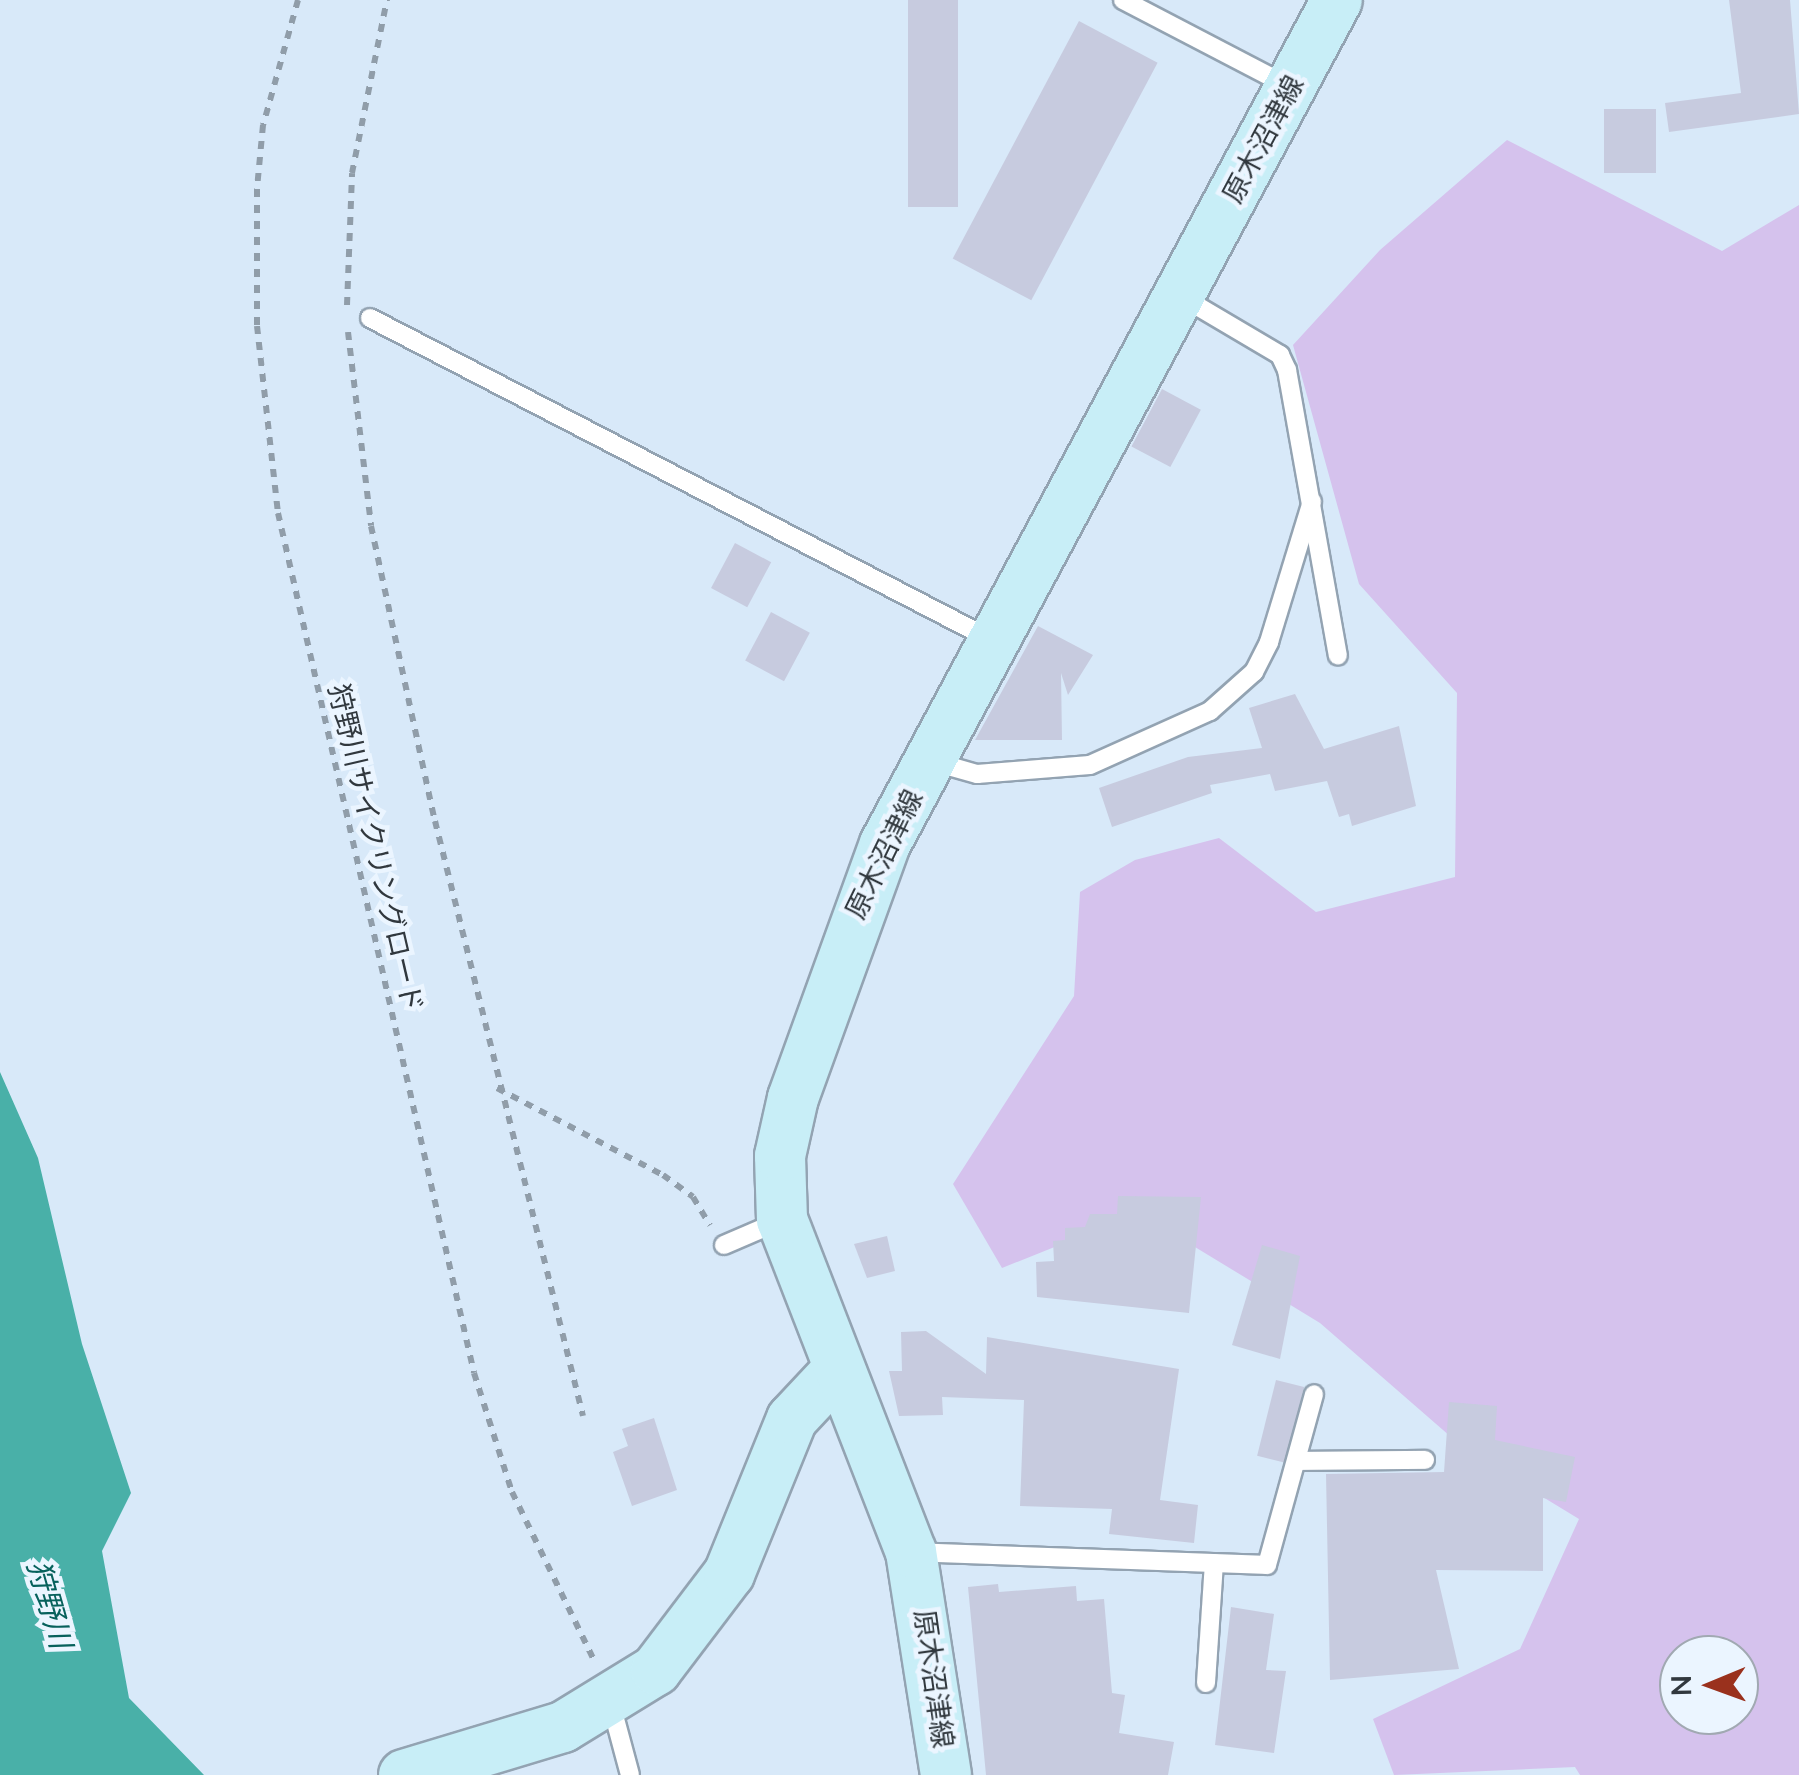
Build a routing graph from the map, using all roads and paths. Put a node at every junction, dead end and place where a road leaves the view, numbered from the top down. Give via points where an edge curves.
1 (298, 0) edge
2 (386, 0) edge
3 (1123, 0) edge
4 (1337, 0) edge
5 (1290, 88) junction
6 (1178, 294) junction
7 (370, 318) dead end
8 (1312, 500) junction
9 (992, 641) junction
10 (1338, 654) dead end
11 (931, 760) junction
12 (496, 1087) junction
13 (782, 1220) junction
14 (724, 1245) joint
15 (836, 1372) junction
16 (1314, 1394) dead end
17 (584, 1416) dead end
18 (1426, 1460) dead end
19 (1299, 1461) junction
20 (911, 1552) junction
21 (1214, 1563) junction
22 (1206, 1683) dead end
23 (601, 1695) junction
24 (404, 1775) edge
25 (630, 1775) edge
26 (946, 1775) edge

1 - 23 path, 狩野川サイクリングロード via 263,125 257,189 257,326 278,513 474,1374 512,1492
2 - 12 path via 352,173 353,407
3 - 5 lane
4 - 5 main road, 原木沼津線
5 - 6 main road, 原木沼津線
6 - 8 lane via 1280,355
6 - 9 main road, 原木沼津線
7 - 9 lane
8 - 10 lane
8 - 11 lane via 1254,672 1210,711 1090,765 977,774
9 - 11 main road, 原木沼津線
11 - 13 main road, 原木沼津線 via 885,844 813,1024 780,1156
12 - 14 path via 663,1176 693,1197
12 - 17 path
13 - 14 lane
13 - 15 main road, 原木沼津線
15 - 20 main road, 原木沼津線
15 - 23 main road via 792,1420 729,1574 656,1670
16 - 19 lane
18 - 19 lane
19 - 21 lane via 1276,1556 1267,1564
20 - 21 lane
20 - 26 main road, 原木沼津線
21 - 22 lane
23 - 24 main road
23 - 25 lane

